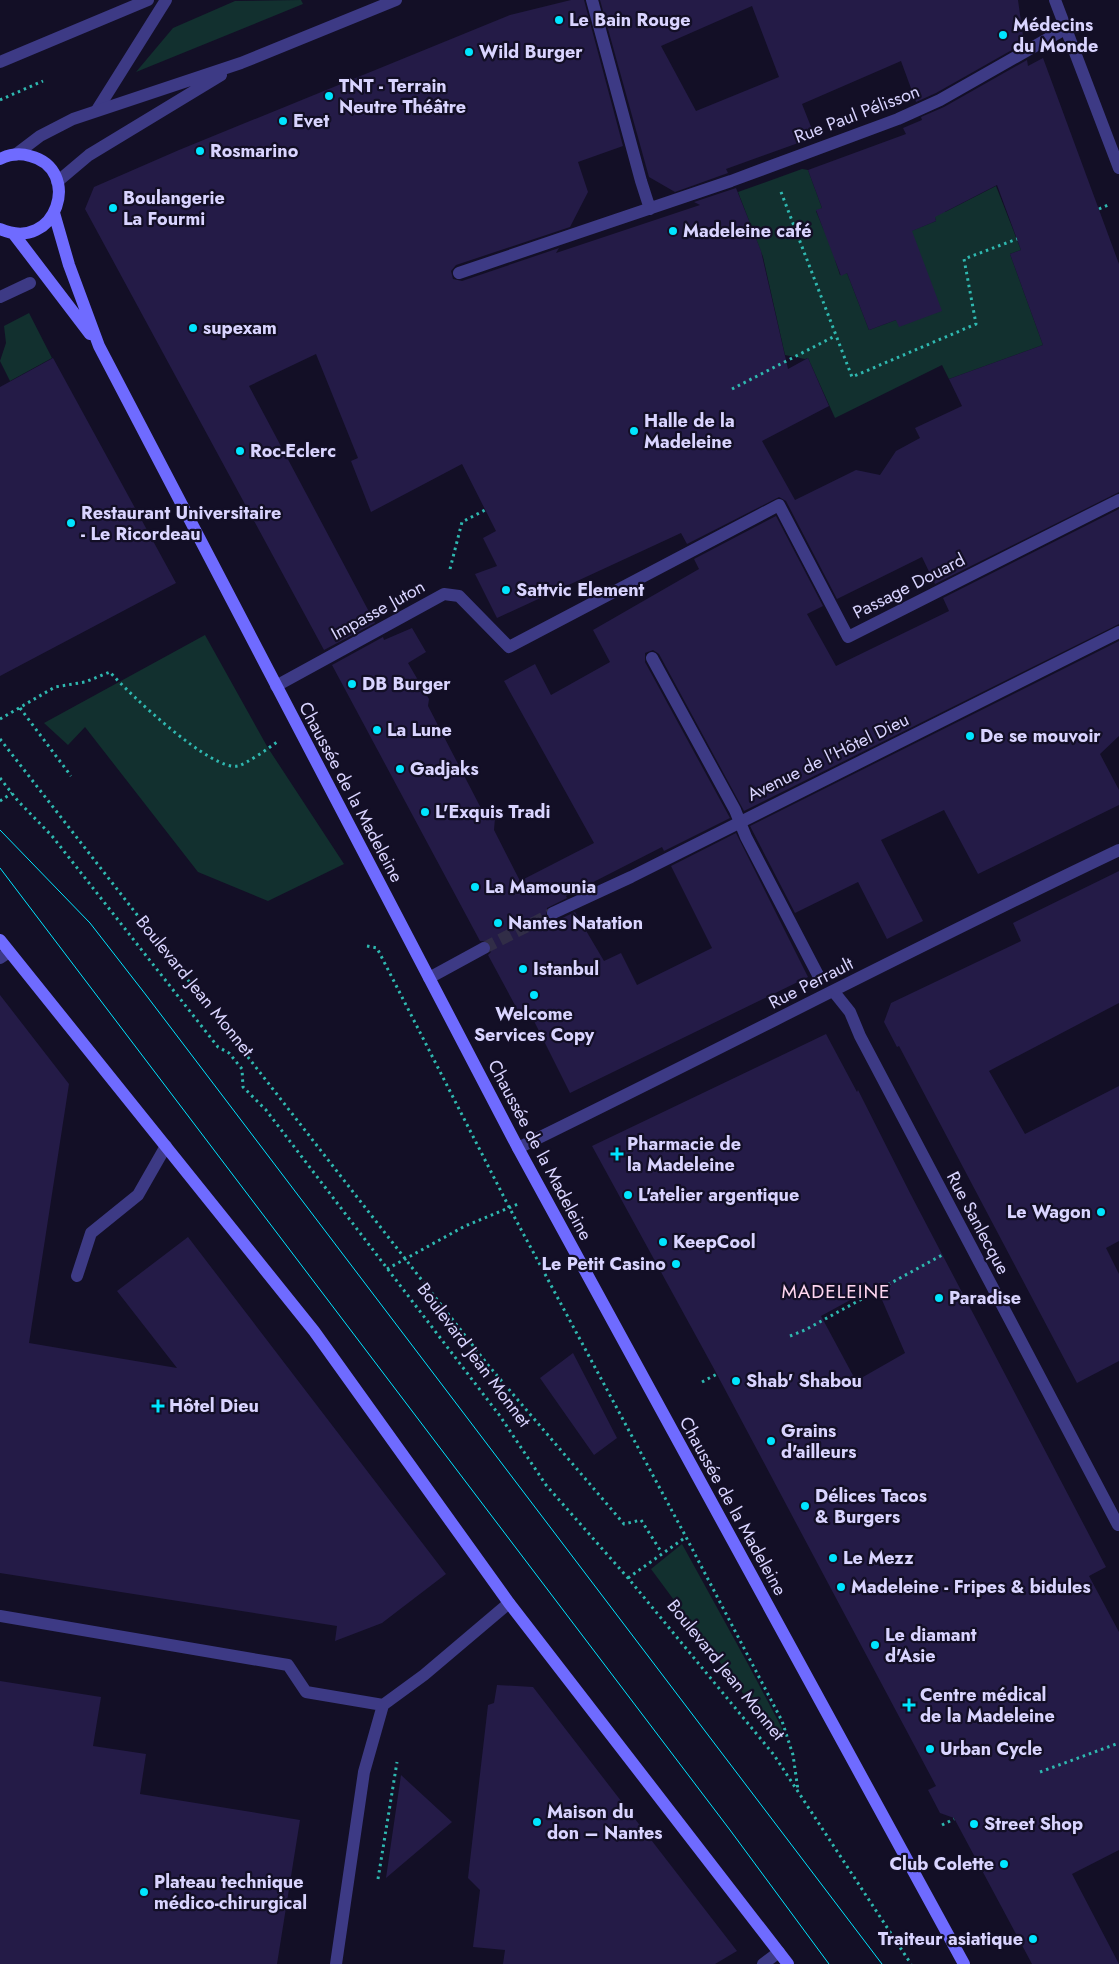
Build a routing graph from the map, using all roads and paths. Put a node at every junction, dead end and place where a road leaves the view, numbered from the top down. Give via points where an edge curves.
1 (148, 0) edge
2 (166, 0) edge
3 (396, 0) edge
4 (592, 0) edge
5 (1055, 0) edge
6 (1065, 29) junction
7 (0, 62) edge
8 (241, 63) junction
9 (43, 81) dead end
10 (0, 100) edge
11 (97, 110) junction
12 (15, 154) junction
13 (0, 159) edge
14 (771, 166) junction
15 (1119, 168) edge
16 (58, 182) junction
17 (1108, 205) dead end
18 (650, 208) junction
19 (1099, 208) dead end
20 (54, 213) junction
21 (3, 230) edge
22 (1016, 239) dead end
23 (459, 273) dead end
24 (30, 283) dead end
25 (0, 297) edge
26 (835, 336) junction
27 (99, 346) junction
28 (732, 389) dead end
29 (1119, 500) edge
30 (779, 505) joint
31 (485, 510) dead end
32 (444, 594) junction
33 (1119, 632) edge
34 (652, 658) dead end
35 (276, 686) junction
36 (20, 708) junction
37 (0, 719) edge
38 (0, 739) edge
39 (278, 742) dead end
40 (71, 776) dead end
41 (0, 778) edge
42 (12, 793) junction
43 (0, 802) edge
44 (740, 821) junction
45 (1119, 850) edge
46 (553, 913) tunnel mouth
47 (0, 940) edge
48 (366, 946) dead end
49 (484, 948) tunnel mouth
50 (4, 955) edge
51 (818, 975) dead end
52 (429, 978) junction
53 (834, 992) junction
54 (166, 1146) junction
55 (518, 1148) junction
56 (509, 1207) junction
57 (948, 1252) dead end
58 (406, 1259) junction
59 (387, 1269) junction
60 (77, 1276) dead end
61 (790, 1336) dead end
62 (717, 1374) dead end
63 (702, 1382) dead end
64 (1118, 1525) dead end
65 (686, 1537) junction
66 (662, 1553) junction
67 (628, 1578) junction
68 (509, 1603) junction
69 (0, 1616) edge
70 (383, 1705) junction
71 (1119, 1742) edge
72 (399, 1752) dead end
73 (1040, 1772) dead end
74 (798, 1793) junction
75 (954, 1819) dead end
76 (942, 1825) dead end
77 (377, 1885) dead end
78 (779, 1952) junction
79 (336, 1964) edge
80 (763, 1964) edge
81 (788, 1964) edge
82 (911, 1964) edge
83 (964, 1964) edge

1 - 7 street
2 - 11 street
3 - 8 street
4 - 18 street
5 - 6 street
6 - 14 street, Rue Paul Pélisson via 940,100
6 - 15 street
8 - 11 street
8 - 16 street via 89,154
9 - 10 path
11 - 12 street via 40,136
12 - 13 main road
12 - 16 main road via 38,159 52,171
14 - 18 street, Rue Paul Pélisson
14 - 26 path
16 - 20 main road
17 - 19 path
18 - 23 street, Rue Paul Pélisson
20 - 21 main road via 37,230 25,233
20 - 27 main road, Chaussée de la Madeleine
21 - 27 main road, Chaussée de la Madeleine
22 - 26 path via 964,259 976,324 852,377
24 - 25 street
26 - 28 path
27 - 35 main road, Chaussée de la Madeleine
29 - 30 street, Passage Douard via 848,637
30 - 32 street, Impasse Juton via 509,647 459,596
31 - 32 path via 462,522
32 - 35 street, Impasse Juton
33 - 44 street, Avenue de l'Hôtel Dieu
34 - 44 street
35 - 52 main road, Chaussée de la Madeleine
36 - 37 path
36 - 39 path via 55,688 85,682 110,672 150,712 224,766 238,766
36 - 40 path
38 - 58 path
41 - 42 path, Boulevard Jean Monnet
42 - 43 path
42 - 59 path, Boulevard Jean Monnet via 52,836 218,1047 229,1053 242,1069 243,1087 266,1110
44 - 46 street, Avenue de l'Hôtel Dieu
44 - 51 street
45 - 53 street, Rue Perrault
47 - 50 main road
48 - 56 path via 377,948
49 - 52 street
50 - 54 main road
52 - 55 main road, Chaussée de la Madeleine
53 - 55 street, Rue Perrault
53 - 64 street, Rue Sanlecque via 850,1012
54 - 60 street via 138,1195 91,1233
54 - 68 main road via 314,1331
55 - 83 main road, Chaussée de la Madeleine
56 - 58 path via 465,1226
56 - 65 path
57 - 61 path
58 - 59 path
58 - 66 path via 488,1365 624,1524 641,1520
59 - 67 path, Boulevard Jean Monnet via 500,1416 546,1485
62 - 63 path
65 - 66 path
65 - 74 path via 782,1721 793,1755
66 - 67 path
67 - 74 path, Boulevard Jean Monnet via 774,1755
68 - 70 street
68 - 78 main road
69 - 70 street via 288,1665 306,1692
70 - 79 street via 364,1772
71 - 73 path
72 - 77 path
74 - 82 path, Boulevard Jean Monnet
75 - 76 path
78 - 80 street
78 - 81 main road

